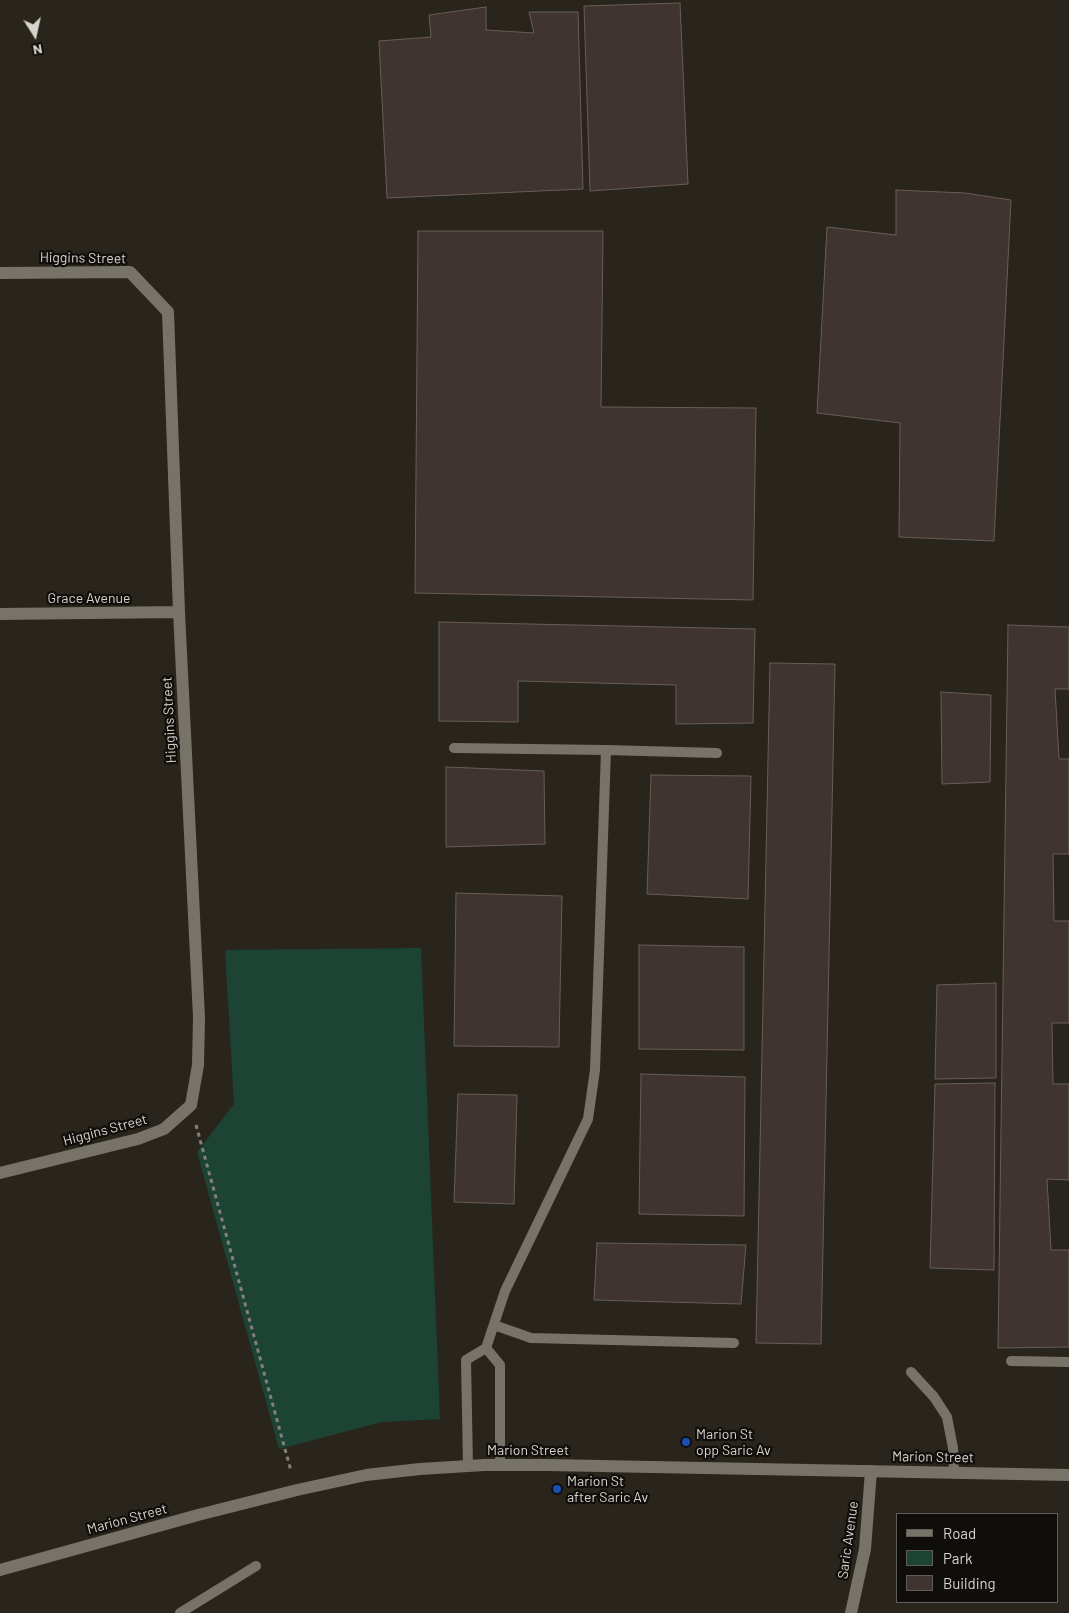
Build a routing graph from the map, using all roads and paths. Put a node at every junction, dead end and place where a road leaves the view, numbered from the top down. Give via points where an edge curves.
1 (0, 273) edge
2 (179, 612) junction
3 (0, 614) edge
4 (454, 748) dead end
5 (606, 750) junction
6 (717, 753) dead end
7 (191, 1106) junction
8 (0, 1173) edge
9 (494, 1325) junction
10 (734, 1343) dead end
11 (486, 1348) junction
12 (1011, 1361) dead end
13 (1069, 1362) edge
14 (911, 1372) dead end
15 (500, 1465) junction
16 (468, 1466) junction
17 (872, 1471) junction
18 (954, 1472) junction
19 (1069, 1475) edge
20 (296, 1490) junction
21 (256, 1566) dead end
22 (0, 1570) edge
23 (180, 1613) edge
24 (852, 1613) edge

1 - 2 street, Higgins Street via 130,272 168,312
2 - 3 street, Grace Avenue
2 - 7 street, Higgins Street via 199,1017 198,1065
4 - 5 lane
5 - 6 lane
5 - 9 lane via 595,1070 588,1119 505,1292
7 - 8 street, Higgins Street via 164,1129 138,1139
7 - 20 path
9 - 10 lane via 531,1338
9 - 11 lane
11 - 15 lane via 500,1365
11 - 16 lane via 466,1360
12 - 13 lane
14 - 18 lane via 947,1417
15 - 16 street, Marion Street
15 - 17 street, Marion Street
16 - 20 street, Marion Street via 366,1475
17 - 18 street, Marion Street
17 - 24 street, Saric Avenue via 865,1549
18 - 19 street, Marion Street
20 - 22 street, Marion Street
21 - 23 lane

